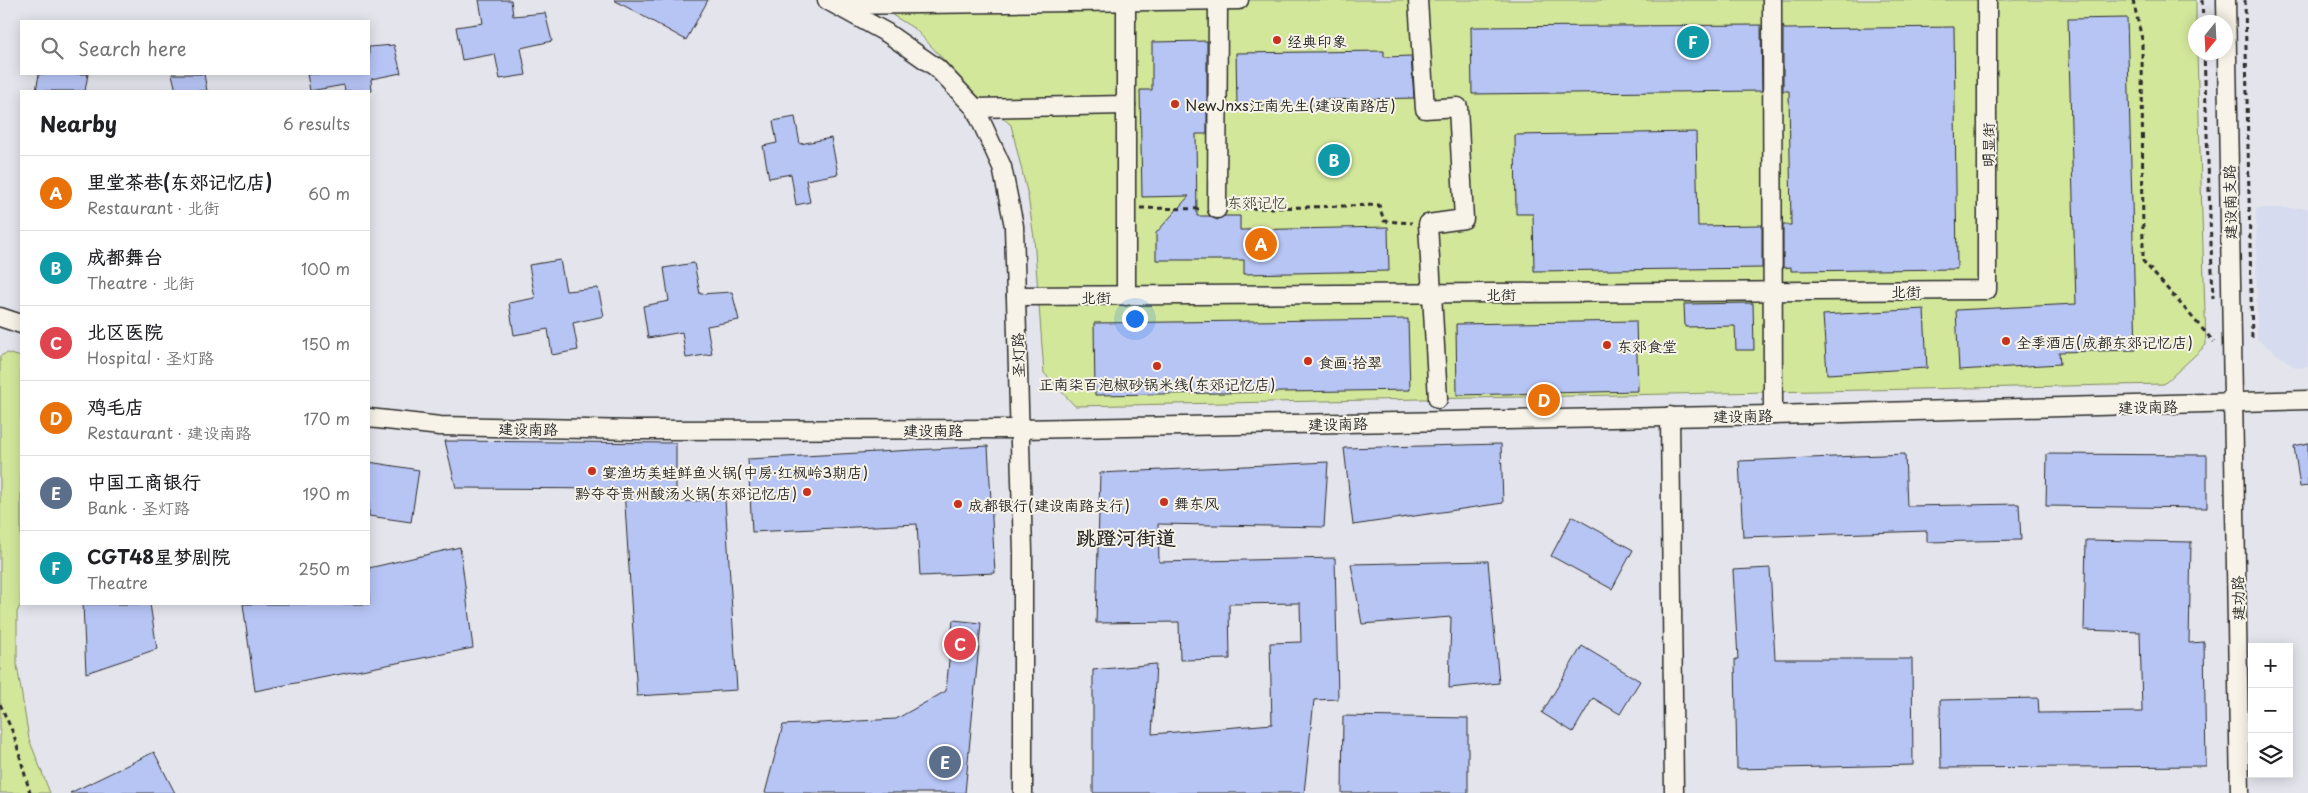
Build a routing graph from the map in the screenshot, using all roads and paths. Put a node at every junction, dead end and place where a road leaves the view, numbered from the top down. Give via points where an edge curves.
1 (1218, 0) edge
2 (1239, 0) edge
3 (1418, 0) edge
4 (1772, 0) edge
5 (1987, 0) edge
6 (2133, 0) edge
7 (2202, 0) edge
8 (2226, 0) edge
9 (2245, 0) edge
10 (1126, 1) edge
11 (831, 2) edge
12 (2203, 15) edge
13 (2204, 60) edge
14 (1126, 106) junction
15 (974, 108) junction
16 (1126, 208) junction
17 (1217, 209) junction
18 (1428, 224) junction
19 (1987, 290) joint
20 (1774, 291) junction
21 (1433, 293) junction
22 (1016, 296) junction
23 (1126, 296) junction
24 (2213, 302) dead end
25 (0, 317) edge
26 (20, 324) edge
27 (2214, 332) dead end
28 (2252, 341) dead end
29 (1438, 399) dead end
30 (2308, 400) edge
31 (2232, 404) junction
32 (1773, 415) junction
33 (1670, 416) junction
34 (370, 418) edge
35 (1019, 428) junction
36 (0, 704) edge
37 (30, 793) edge
38 (1023, 793) edge
39 (1674, 793) edge
40 (2240, 793) edge

1 - 2 street
1 - 10 street
1 - 17 street
3 - 18 street via 1425,109 1458,107 1464,219
4 - 20 street
5 - 19 street, 明显街
6 - 27 path via 2142,39 2143,261 2214,342
7 - 12 path
8 - 31 street, 建设南支路
9 - 28 path
10 - 11 street
10 - 14 street
11 - 15 street, 圣灯路 via 887,33 937,68
13 - 24 path
14 - 15 street
14 - 16 street
15 - 22 street, 圣灯路 via 1002,166 1014,226
16 - 17 path
16 - 23 street
17 - 18 path via 1379,206 1384,221
18 - 21 street
19 - 20 street, 北街
20 - 21 street, 北街
20 - 32 street
21 - 23 street, 北街
21 - 29 street
22 - 23 street, 北街
22 - 35 street, 圣灯路
25 - 26 street
30 - 31 street, 建设南路
31 - 32 street, 建设南路
31 - 40 street, 建功路
32 - 33 street, 建设南路
33 - 35 street, 建设南路
33 - 39 street
34 - 35 street, 建设南路 via 440,426 634,430
35 - 38 street, 圣灯路 via 1023,552
36 - 37 path via 14,735

